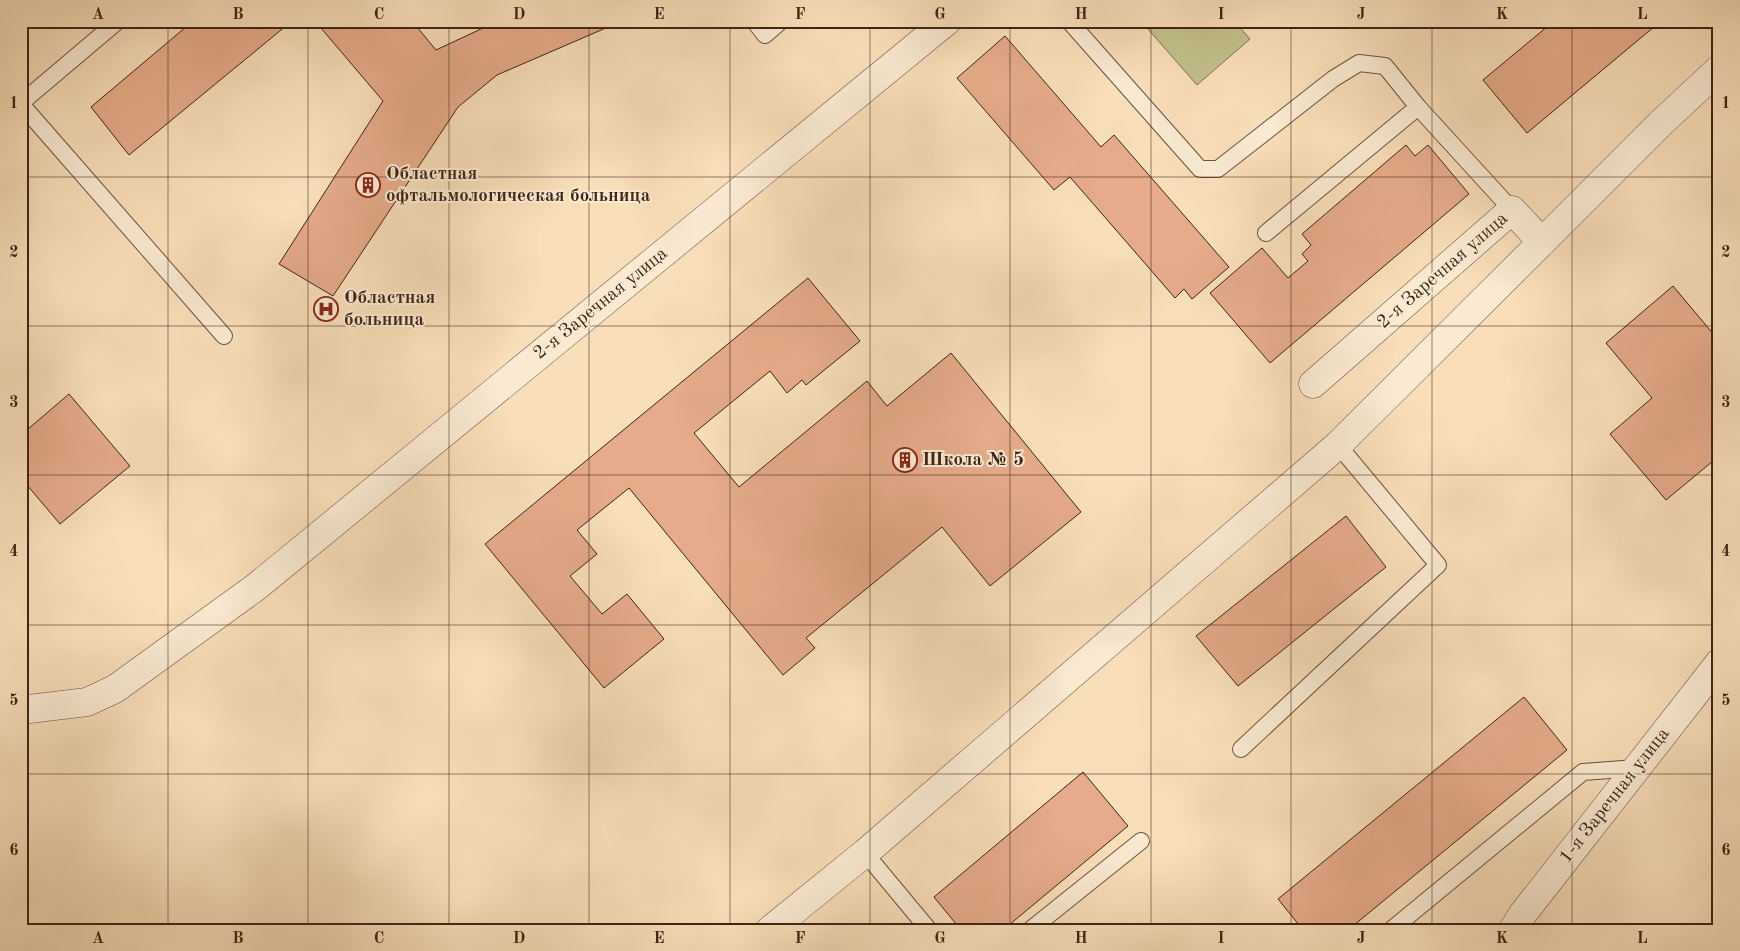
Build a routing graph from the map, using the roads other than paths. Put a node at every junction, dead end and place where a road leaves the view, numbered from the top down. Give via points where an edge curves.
1 (118, 21) edge
2 (754, 21) edge
3 (782, 21) edge
4 (947, 21) edge
5 (1069, 21) edge
6 (1719, 69) edge
7 (21, 103) edge
8 (1418, 107) junction
9 (1512, 210) junction
10 (1266, 233) dead end
11 (1542, 242) junction
12 (224, 336) dead end
13 (1313, 384) dead end
14 (1338, 446) junction
15 (1719, 663) edge
16 (21, 710) edge
17 (1241, 749) dead end
18 (1636, 768) junction
19 (1141, 841) dead end
20 (865, 853) junction
21 (770, 930) edge
22 (930, 930) edge
23 (1030, 930) edge
24 (1391, 930) edge
25 (1513, 930) edge

1 - 7 lane
2 - 3 lane via 765,35
4 - 16 street, 2-я Заречная улица via 256,587 115,689 87,702
5 - 8 lane via 1200,169 1218,169 1333,79 1359,63 1385,66
6 - 11 street
7 - 12 lane
8 - 9 lane
8 - 10 lane
9 - 11 street, 2-я Заречная улица
9 - 13 street, 2-я Заречная улица
11 - 14 street
14 - 17 lane via 1438,565
14 - 20 street
15 - 18 street, 1-я Заречная улица
18 - 24 lane via 1583,772
18 - 25 street, 1-я Заречная улица
19 - 23 lane
20 - 21 street
20 - 22 lane

